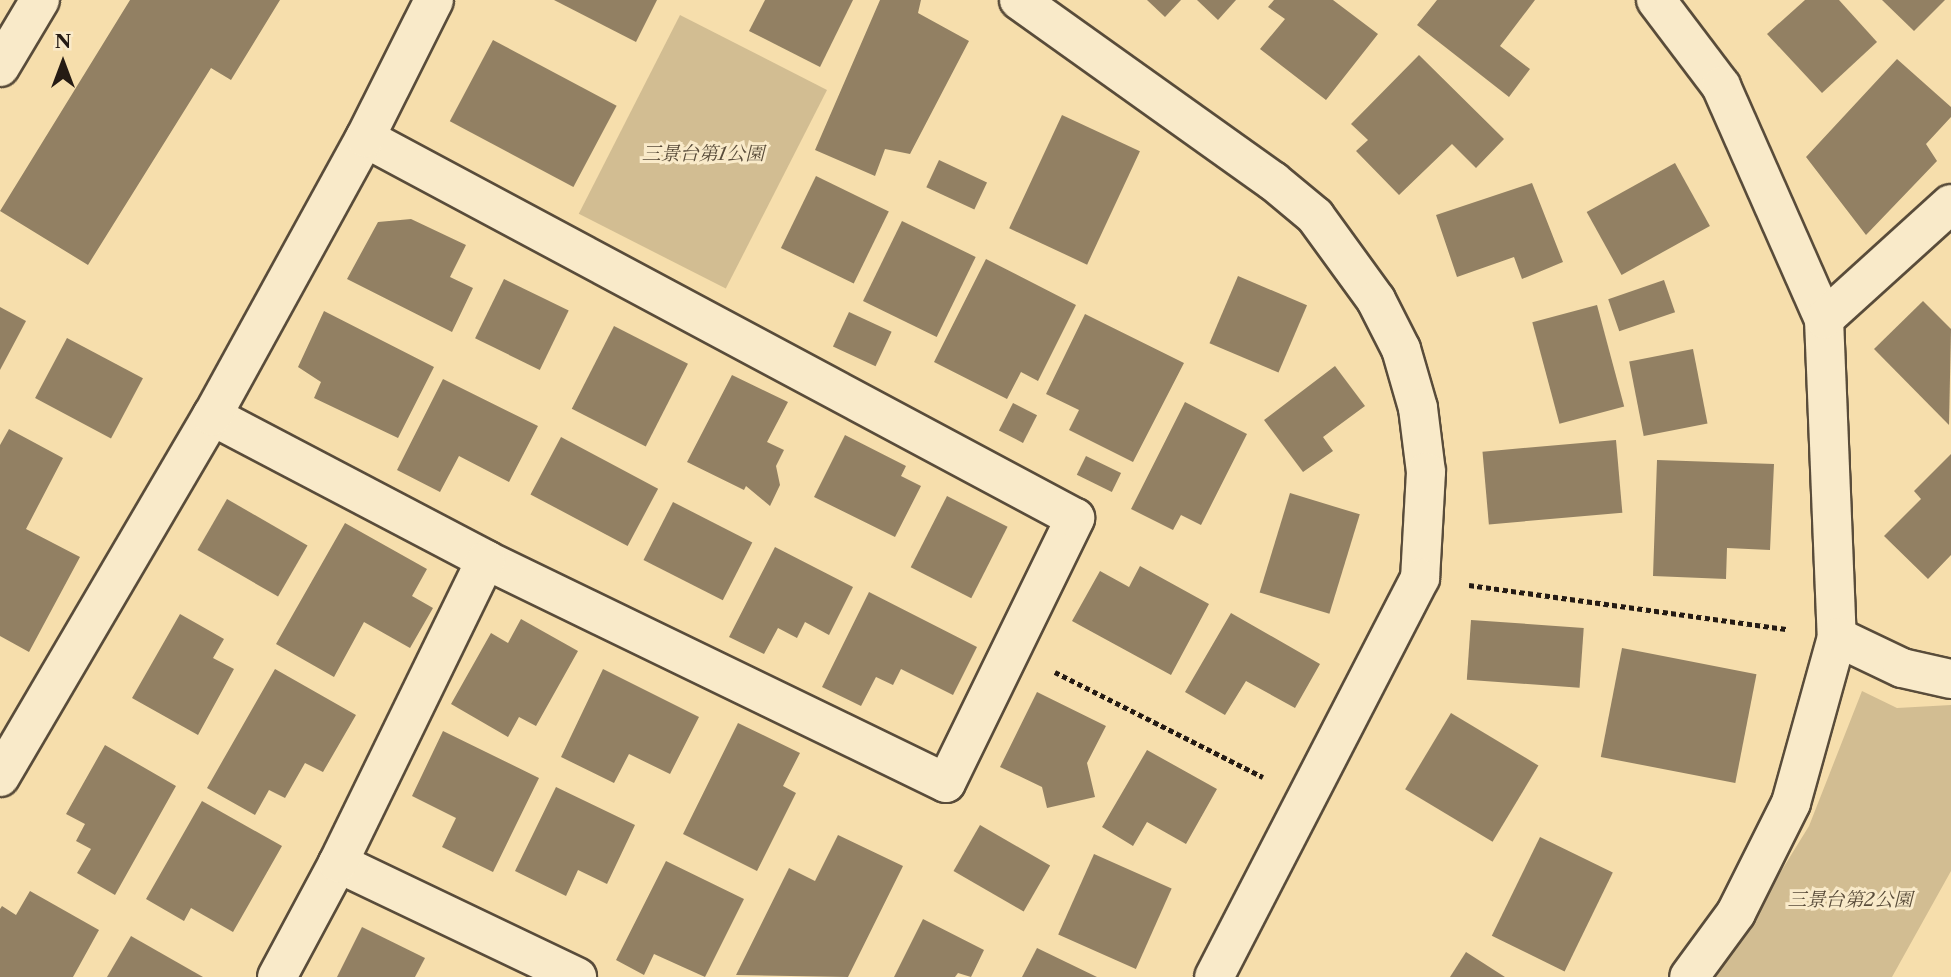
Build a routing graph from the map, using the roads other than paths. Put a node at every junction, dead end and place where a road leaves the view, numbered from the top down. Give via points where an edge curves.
1 (40, 0) edge
2 (434, 0) edge
3 (1656, 0) edge
4 (1044, 7) edge
5 (0, 67) edge
6 (365, 138) junction
7 (1951, 204) edge
8 (1824, 319) junction
9 (212, 416) junction
10 (486, 560) junction
11 (1837, 637) junction
12 (1951, 679) edge
13 (0, 777) edge
14 (338, 863) junction
15 (277, 977) edge
16 (576, 977) edge
17 (1214, 977) edge
18 (1689, 977) edge

1 - 5 street
2 - 6 street
3 - 8 street via 1721,86
4 - 17 street via 1315,216 1356,270 1401,349 1418,408 1426,472 1420,578
6 - 9 street
6 - 10 street via 1075,518 946,783
7 - 8 street
8 - 11 street
9 - 10 street
9 - 13 street
10 - 14 street
11 - 12 street via 1902,668
11 - 18 street via 1791,803 1735,913
14 - 15 street
14 - 16 street

